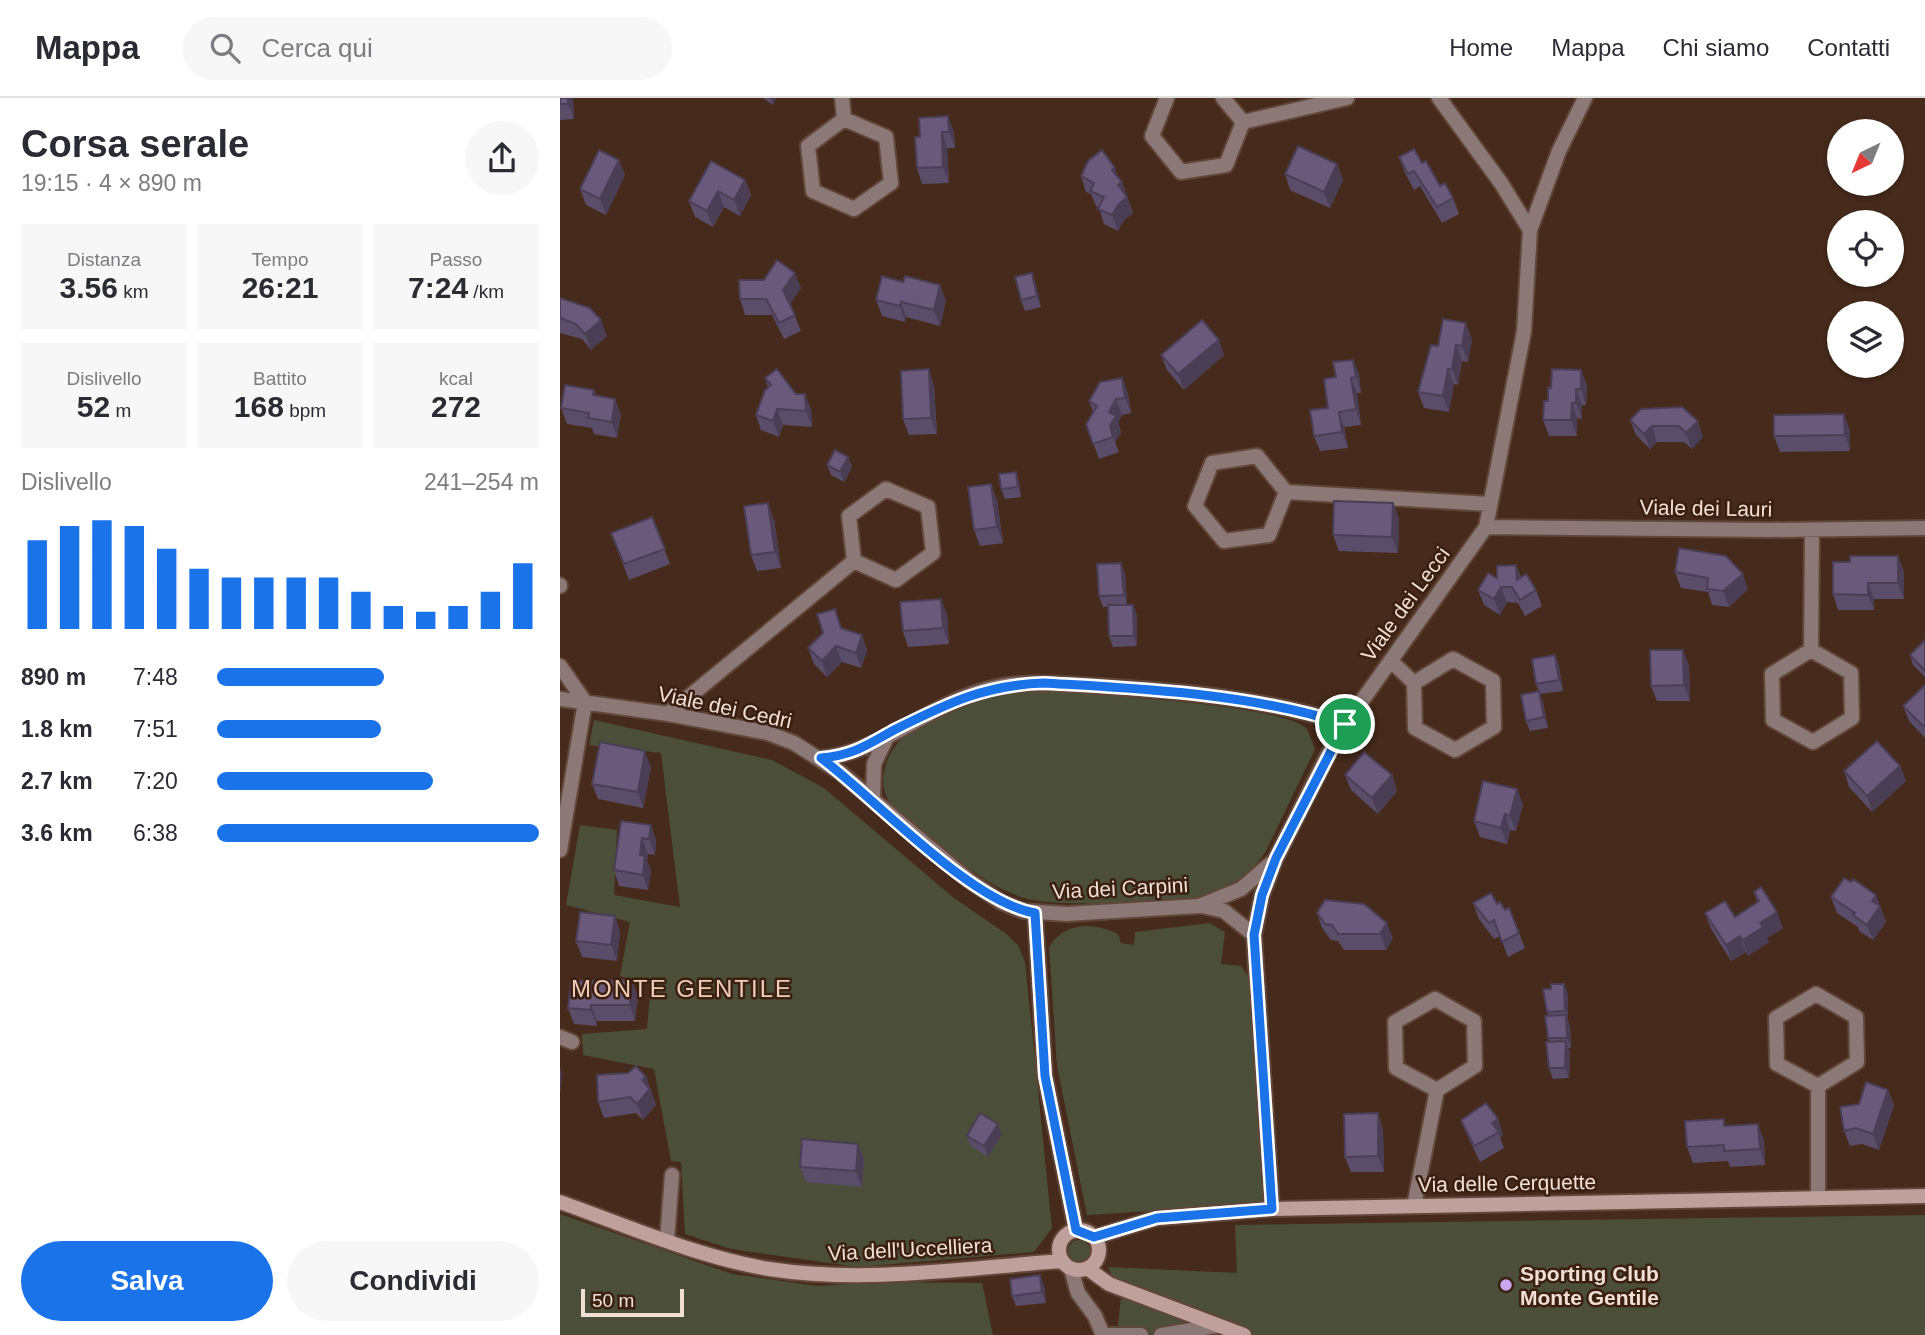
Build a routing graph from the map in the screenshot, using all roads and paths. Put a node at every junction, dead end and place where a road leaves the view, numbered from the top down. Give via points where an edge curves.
1 (842, 98) edge
2 (1167, 98) edge
3 (1223, 98) edge
4 (1347, 98) edge
5 (1438, 98) edge
6 (1585, 98) edge
7 (844, 119) junction
8 (1243, 122) junction
9 (1530, 230) junction
10 (1286, 492) junction
11 (1489, 504) junction
12 (1486, 527) junction
13 (1925, 528) edge
14 (1812, 530) junction
15 (854, 561) junction
16 (1811, 650) junction
17 (1391, 661) junction
18 (560, 666) edge
19 (1414, 683) junction
20 (560, 698) edge
21 (585, 702) junction
22 (668, 714) junction
23 (1345, 724) junction
24 (890, 733) junction
25 (821, 758) junction
26 (873, 800) junction
27 (560, 850) edge
28 (1276, 858) junction
29 (1199, 906) junction
30 (1035, 913) junction
31 (1254, 935) junction
32 (1818, 1086) junction
33 (1437, 1090) junction
34 (672, 1175) dead end
35 (1925, 1196) edge
36 (1818, 1198) junction
37 (560, 1202) edge
38 (1415, 1206) junction
39 (1272, 1209) junction
40 (1076, 1230) junction
41 (1094, 1237) junction
42 (667, 1240) junction
43 (1067, 1265) junction
44 (1087, 1268) junction
45 (1216, 1326) junction
46 (1102, 1334) edge
47 (1141, 1335) edge
48 (1161, 1335) edge
49 (1244, 1335) edge

1 - 7 street
2 - 8 street via 1152,136 1181,172 1226,165
3 - 8 street
4 - 8 street
5 - 9 street
6 - 9 street, Viale dei Lecci via 1559,151
7 - 7 street via 808,146 810,168 813,191 854,209 891,183 890,171 886,137
9 - 11 street, Viale dei Lecci via 1524,331
10 - 10 street via 1257,456 1212,463 1195,506 1224,541 1269,535
10 - 11 street
11 - 12 street, Viale dei Lecci
12 - 14 street, Viale dei Lauri
12 - 17 street, Viale dei Lecci
13 - 14 street, Viale dei Lauri
14 - 16 street
15 - 15 street via 896,580 933,553 928,508 886,489 849,516
15 - 22 street
16 - 16 street via 1772,674 1773,720 1812,742 1852,718 1851,673
17 - 19 street
17 - 23 street, Viale dei Lecci
18 - 21 street
19 - 19 street via 1415,728 1445,745 1455,750 1494,727 1493,681 1453,659
20 - 21 street, Viale dei Cedri
21 - 22 street, Viale dei Cedri
21 - 27 street
22 - 25 street, Viale dei Cedri via 768,733
23 - 24 street via 1304,712 1194,694 1044,683 982,690
23 - 28 street, Viale dei Lecci
24 - 25 street via 858,751
24 - 26 street via 874,764
25 - 26 street, Viale dei Cedri
26 - 30 street, Viale dei Cedri via 989,895
28 - 29 street, Via dei Carpini via 1241,889
28 - 31 street, Viale dei Lecci
29 - 30 street, Via dei Carpini
29 - 31 street via 1224,912
30 - 40 street via 1045,1076
31 - 39 street, Viale dei Lecci
32 - 32 street via 1857,1062 1856,1017 1816,995 1776,1018 1777,1064
32 - 36 street
33 - 33 street via 1475,1066 1475,1021 1434,999 1395,1022 1396,1068
33 - 38 street
34 - 42 street
35 - 36 street, Via delle Cerquette
36 - 38 street, Via delle Cerquette
37 - 42 street, Via dell'Uccelliera
38 - 39 street, Via delle Cerquette
39 - 41 street, Via delle Cerquette via 1157,1218
40 - 41 street
40 - 43 street via 1061,1242
41 - 44 street via 1098,1255
42 - 43 street, Via dell'Uccelliera via 767,1268 835,1275
43 - 44 street
43 - 46 street
44 - 45 street via 1109,1284
45 - 48 street
45 - 49 street
46 - 47 street

